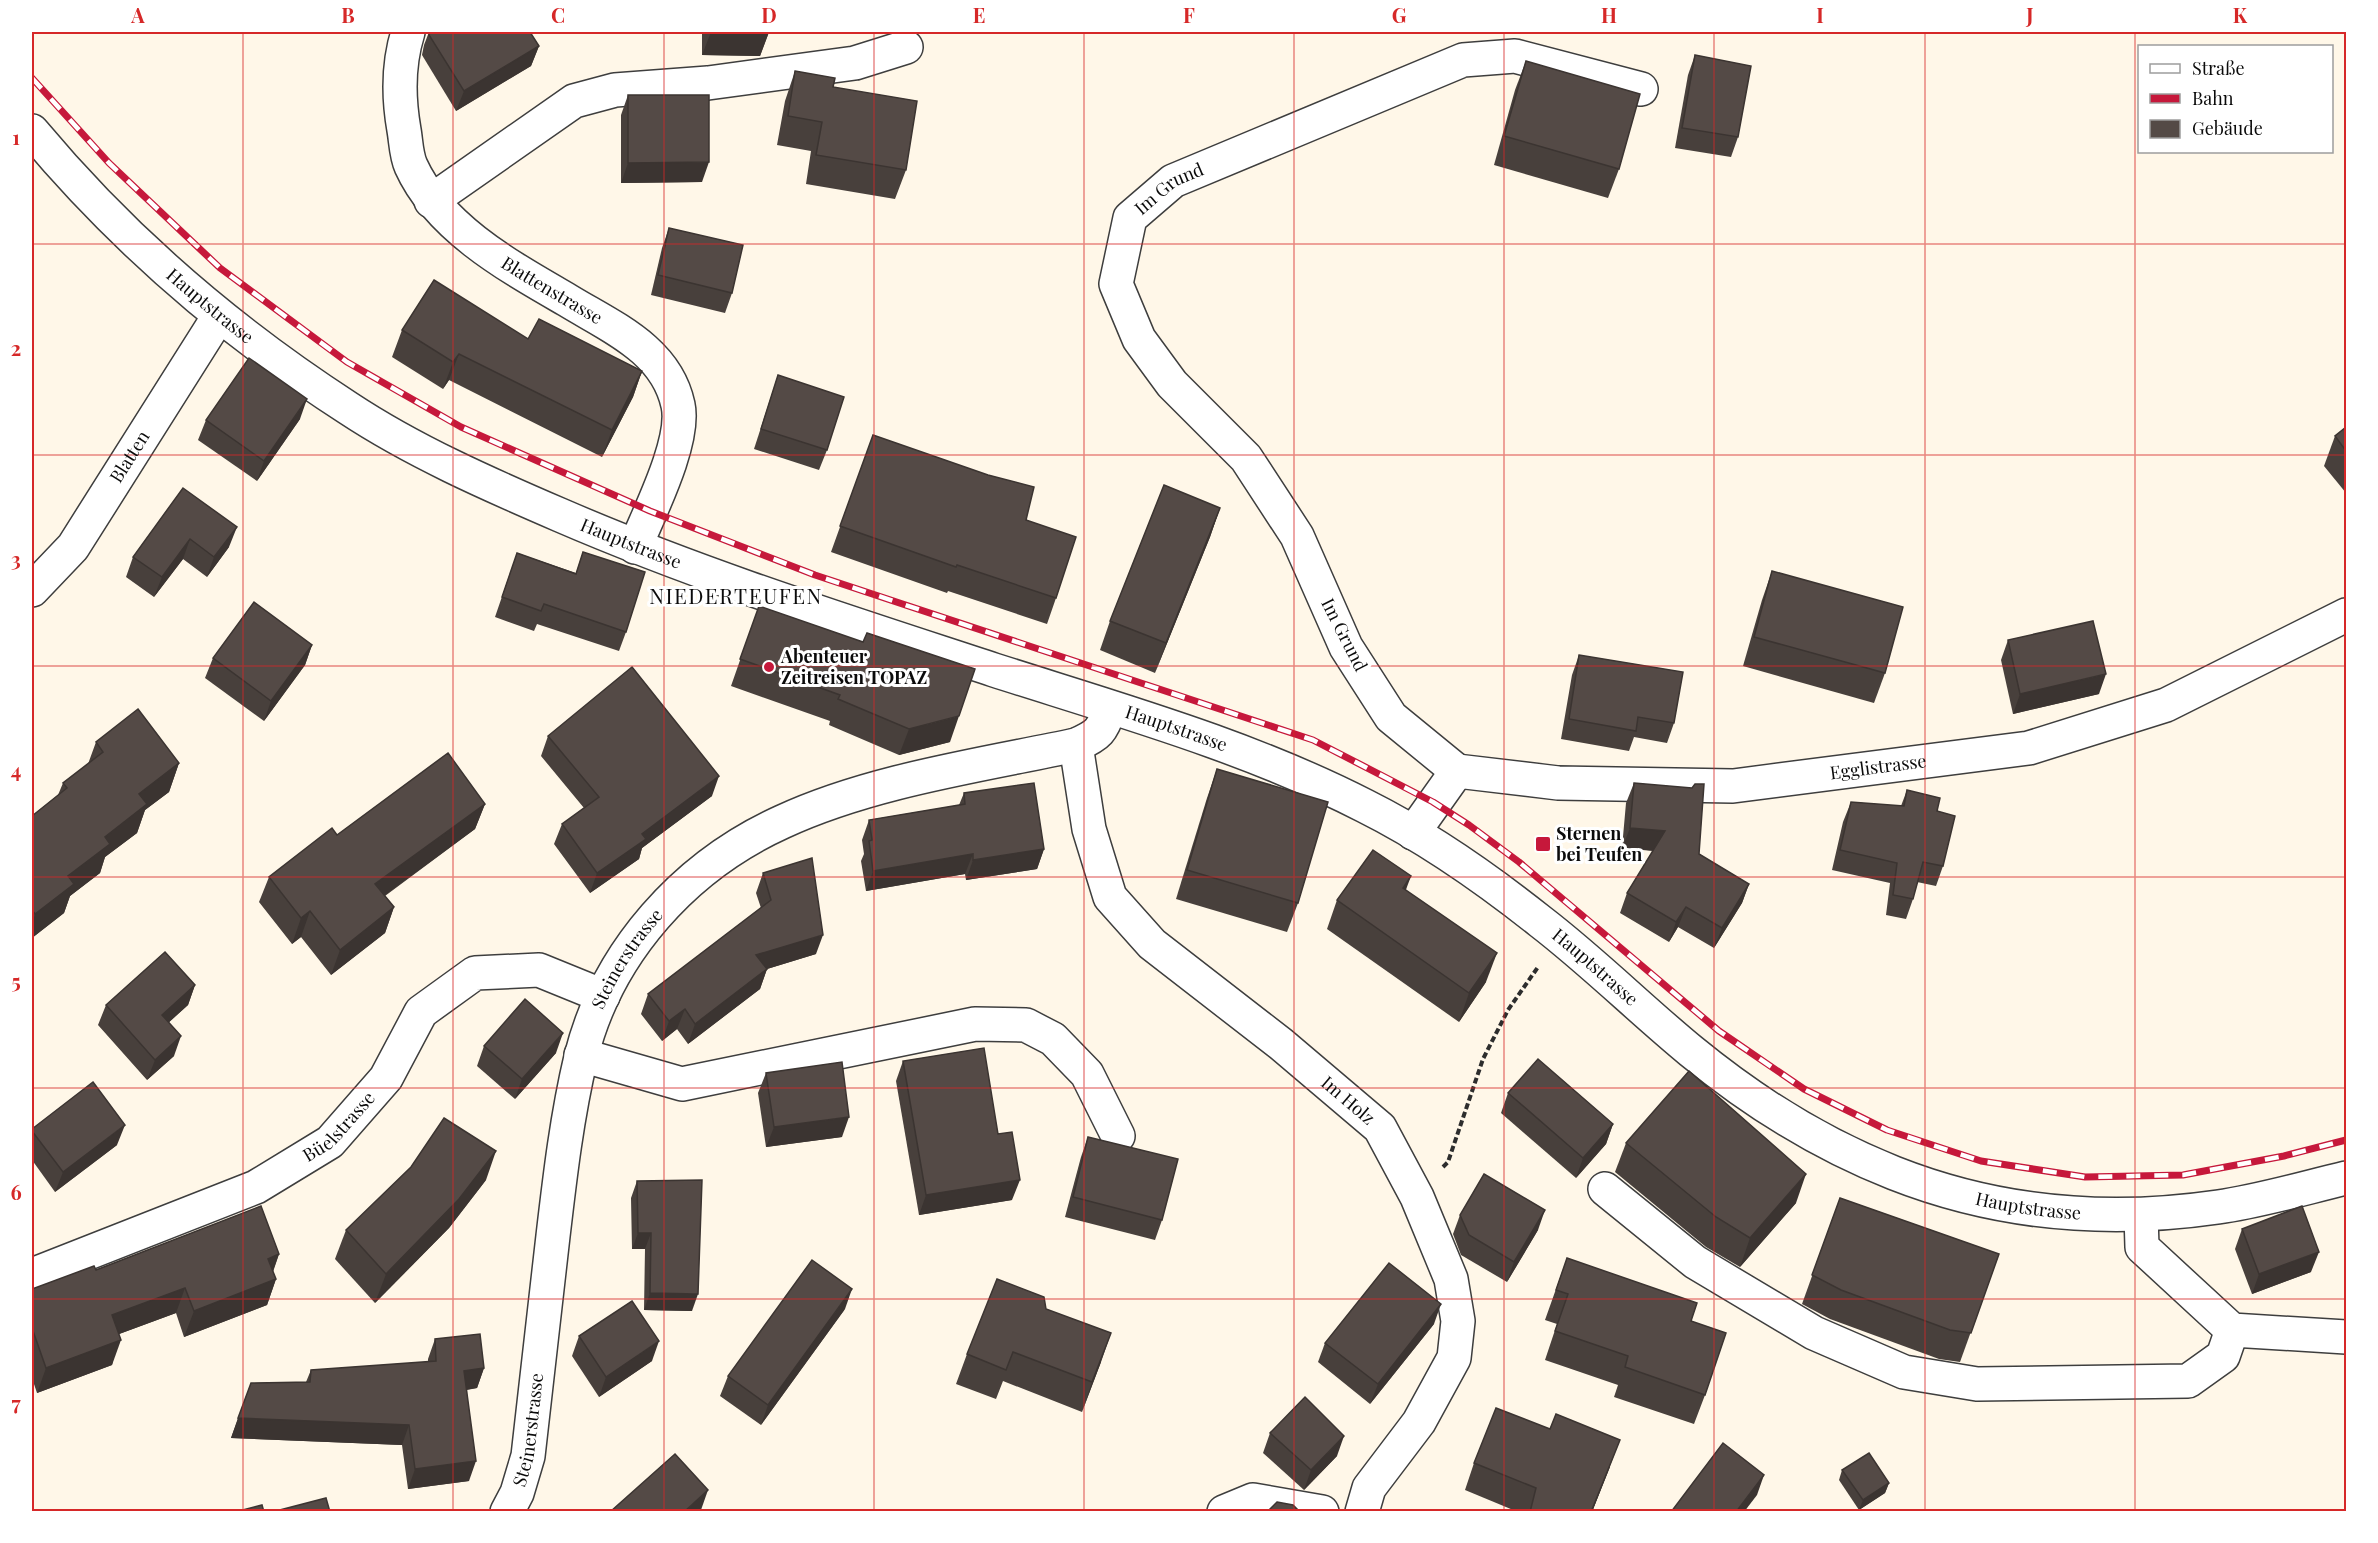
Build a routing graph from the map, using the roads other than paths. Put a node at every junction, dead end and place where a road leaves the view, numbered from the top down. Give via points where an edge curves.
1 (408, 32) edge
2 (906, 47) dead end
3 (1641, 89) dead end
4 (32, 131) edge
5 (431, 201) junction
6 (219, 316) junction
7 (635, 547) junction
8 (32, 590) edge
9 (2346, 615) edge
10 (1110, 708) junction
11 (1076, 745) junction
12 (1457, 771) junction
13 (1413, 833) junction
14 (603, 996) junction
15 (581, 1055) junction
16 (1118, 1136) dead end
17 (2346, 1178) edge
18 (1605, 1190) dead end
19 (2141, 1215) junction
20 (32, 1275) edge
21 (2232, 1330) junction
22 (2346, 1337) edge
23 (507, 1512) edge
24 (1224, 1512) edge
25 (1322, 1512) edge
26 (1362, 1512) edge

1 - 5 street, Blattenstrasse via 401,54 399,103 410,164
2 - 5 street via 855,63 708,83 615,90 574,101
3 - 12 street, Im Grund via 1515,56 1463,60 1173,181 1130,218 1116,284 1138,339 1172,384 1246,458 1297,536 1346,647 1391,717
4 - 6 street, Hauptstrasse via 78,186 144,252
5 - 7 street, Blattenstrasse via 475,242 638,342 665,372 679,407 673,456
6 - 7 street, Hauptstrasse via 351,411 503,491
6 - 8 street, Blatten via 73,547
7 - 10 street, Hauptstrasse via 814,612
9 - 12 street, Egglistrasse via 2166,705 2029,748 1733,786 1558,783
10 - 11 street, Steinerstrasse via 1102,729
10 - 13 street, Hauptstrasse via 1300,774
11 - 14 street, Steinerstrasse via 833,801 730,848 686,883 651,920 622,960
11 - 26 street, Im Holz via 1089,829 1110,897 1152,944 1281,1044 1380,1128 1418,1197 1451,1279 1458,1321 1454,1358 1419,1422 1369,1488
12 - 13 street
13 - 19 street, Hauptstrasse via 1541,921 1694,1053 1778,1115 1835,1146 1896,1174 2018,1208
14 - 15 street, Steinerstrasse
14 - 20 street, Büelstrasse via 539,969 475,973 421,1012 386,1078 330,1142 256,1187
15 - 16 street via 682,1084 975,1024 1026,1025 1053,1039 1087,1074
15 - 23 street, Steinerstrasse via 560,1170 528,1456
17 - 19 street, Hauptstrasse via 2223,1206
18 - 21 street via 1695,1262 1814,1333 1904,1372 1977,1384 2188,1381 2223,1356
19 - 21 street via 2142,1247
21 - 22 street
24 - 25 street via 1253,1500

